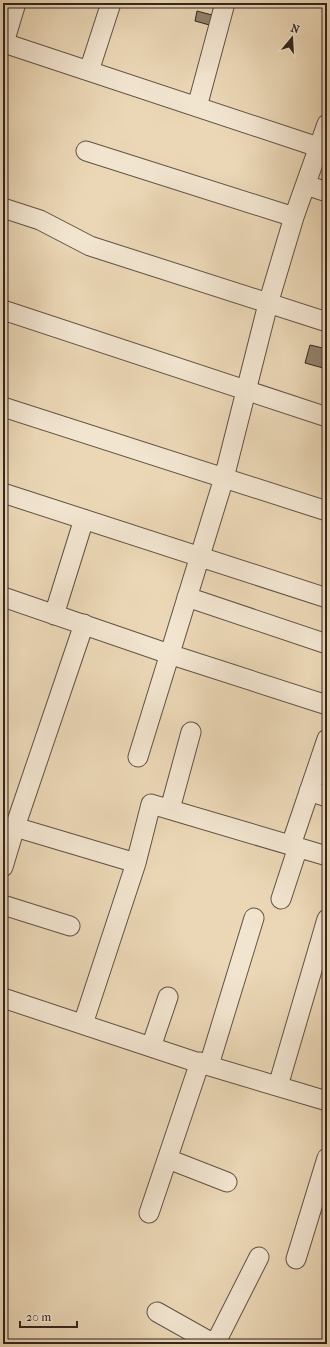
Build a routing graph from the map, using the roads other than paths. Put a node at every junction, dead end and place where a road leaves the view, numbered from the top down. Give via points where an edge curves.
1 (16, 3) edge
2 (111, 3) edge
3 (225, 3) edge
4 (4, 45) edge
5 (89, 71) junction
6 (197, 107) junction
7 (327, 124) edge
8 (318, 147) junction
9 (86, 151) dead end
10 (306, 186) junction
11 (327, 192) edge
12 (3, 208) edge
13 (294, 217) junction
14 (268, 304) junction
15 (3, 310) edge
16 (327, 322) edge
17 (247, 389) junction
18 (3, 408) edge
19 (327, 416) edge
20 (224, 478) junction
21 (3, 494) edge
22 (327, 511) edge
23 (84, 519) junction
24 (200, 556) junction
25 (3, 597) edge
26 (187, 597) junction
27 (327, 598) edge
28 (54, 614) junction
29 (84, 624) junction
30 (327, 644) edge
31 (170, 654) junction
32 (327, 705) edge
33 (191, 732) dead end
34 (327, 739) edge
35 (138, 756) dead end
36 (309, 792) junction
37 (327, 797) edge
38 (170, 809) junction
39 (15, 827) junction
40 (294, 846) junction
41 (327, 856) edge
42 (136, 863) junction
43 (3, 867) edge
44 (281, 899) dead end
45 (3, 905) edge
46 (254, 918) dead end
47 (327, 919) edge
48 (70, 926) dead end
49 (168, 997) dead end
50 (3, 998) edge
51 (83, 1024) junction
52 (151, 1047) junction
53 (204, 1064) junction
54 (278, 1086) junction
55 (327, 1100) edge
56 (327, 1158) edge
57 (168, 1159) junction
58 (227, 1182) dead end
59 (149, 1213) dead end
60 (259, 1257) dead end
61 (296, 1259) dead end
62 (157, 1312) dead end
63 (215, 1344) edge

1 - 4 street
2 - 5 street
3 - 6 street
4 - 5 street
5 - 6 street
6 - 8 street
7 - 8 street
8 - 10 street
9 - 13 street
10 - 11 street
10 - 13 street
12 - 14 street via 40,220 90,246
13 - 14 street
14 - 16 street
14 - 17 street
15 - 17 street
17 - 19 street
17 - 20 street
18 - 20 street
20 - 22 street
20 - 24 street
21 - 23 street
23 - 24 street
23 - 28 street
24 - 26 street
24 - 27 street
25 - 28 street
26 - 30 street
26 - 31 street
28 - 29 street
29 - 31 street
29 - 39 street
31 - 32 street
31 - 35 street
33 - 38 street
34 - 36 street
36 - 37 street
36 - 40 street
38 - 40 street
38 - 42 street via 152,804
39 - 42 street
39 - 43 street
40 - 41 street
40 - 44 street
42 - 51 street
45 - 48 street
46 - 53 street
47 - 54 street
49 - 52 street
50 - 51 street
51 - 52 street
52 - 53 street
53 - 54 street
53 - 57 street
54 - 55 street
56 - 61 street
57 - 58 street
57 - 59 street
60 - 63 street
62 - 63 street

